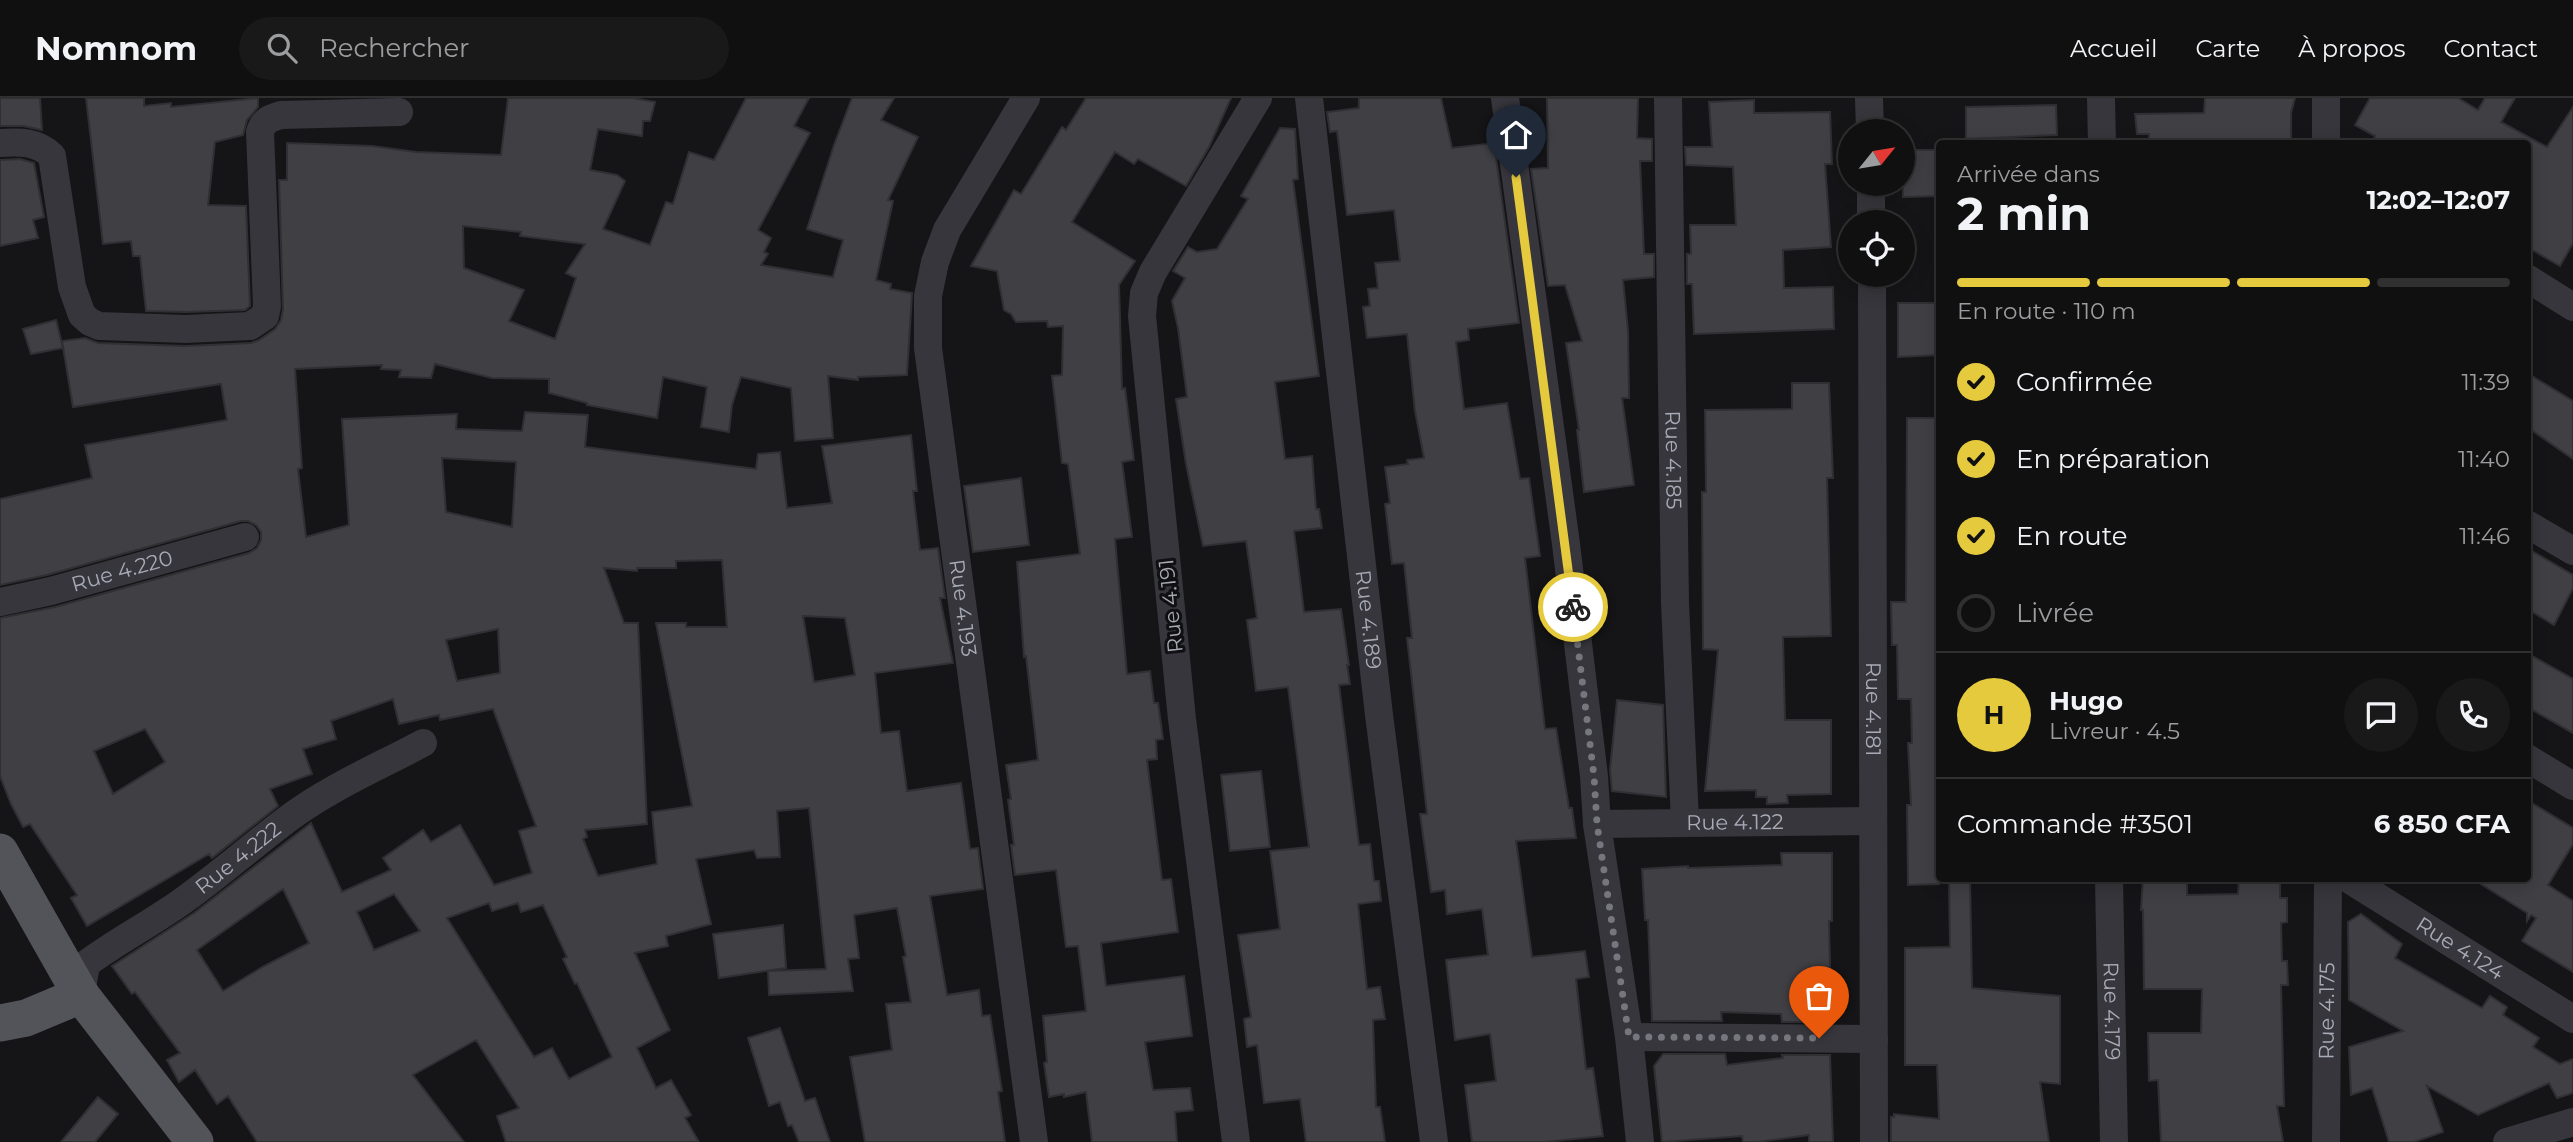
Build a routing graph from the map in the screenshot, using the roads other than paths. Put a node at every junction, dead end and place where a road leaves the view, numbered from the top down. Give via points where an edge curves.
1 (1026, 98) edge
2 (1258, 98) edge
3 (1309, 98) edge
4 (1505, 98) edge
5 (1668, 98) edge
6 (1869, 98) edge
7 (2101, 98) edge
8 (2326, 98) edge
9 (399, 112) dead end
10 (1870, 119) edge
11 (2102, 140) edge
12 (2326, 140) edge
13 (0, 144) edge
14 (2531, 281) edge
15 (1872, 287) edge
16 (2573, 307) edge
17 (2531, 526) edge
18 (245, 537) dead end
19 (2573, 551) edge
20 (0, 602) edge
21 (423, 743) dead end
22 (2531, 760) edge
23 (2573, 786) edge
24 (1685, 821) junction
25 (1873, 821) junction
26 (1597, 824) junction
27 (0, 852) edge
28 (2109, 882) edge
29 (2328, 882) edge
30 (2353, 882) edge
31 (81, 996) junction
32 (2573, 1019) edge
33 (0, 1023) edge
34 (1629, 1037) junction
35 (1874, 1039) junction
36 (2573, 1122) edge
37 (195, 1142) edge
38 (1034, 1142) edge
39 (1236, 1142) edge
40 (1434, 1142) edge
41 (1640, 1142) edge
42 (1874, 1142) edge
43 (2114, 1142) edge
44 (2326, 1142) edge
45 (2507, 1142) edge

1 - 38 street, Rue 4.193 via 947,230 928,296 928,348
2 - 39 street, Rue 4.191 via 1153,272 1144,293 1142,316 1182,719
3 - 40 street, Rue 4.189 via 1379,715
4 - 26 street via 1566,544
5 - 24 street, Rue 4.185 via 1675,590
6 - 10 street
7 - 11 street
8 - 12 street
9 - 13 street via 281,115 262,125 267,306 265,316 250,326 186,329 90,322 72,287 52,156 35,144
14 - 16 street
15 - 25 street, Rue 4.181
17 - 19 street
18 - 20 street, Rue 4.220
21 - 31 street, Rue 4.222 via 290,817 212,880 106,949 86,964
22 - 23 street
24 - 25 street, Rue 4.122
24 - 26 street, Rue 4.122
25 - 35 street, Rue 4.181
26 - 34 street
27 - 31 main road
28 - 43 street, Rue 4.179
29 - 44 street, Rue 4.175
30 - 32 street, Rue 4.124
31 - 33 main road
31 - 37 main road
34 - 35 street
34 - 41 street
35 - 42 street, Rue 4.181
36 - 45 street

